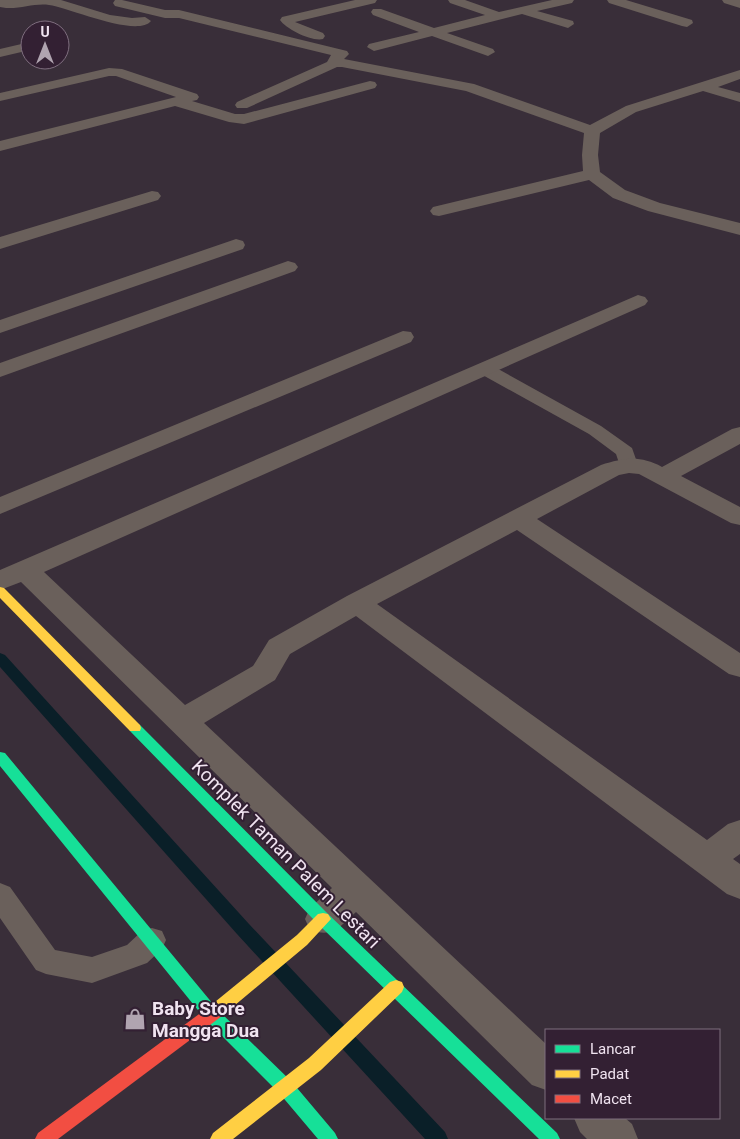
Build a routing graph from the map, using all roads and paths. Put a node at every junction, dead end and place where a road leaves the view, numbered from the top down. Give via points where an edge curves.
1 (459, 0) edge
2 (568, 0) edge
3 (613, 0) edge
4 (728, 0) edge
5 (0, 3) edge
6 (119, 3) dead end
7 (740, 4) edge
8 (374, 6) edge
9 (522, 10) junction
10 (169, 14) junction
11 (498, 16) junction
12 (410, 23) junction
13 (687, 23) dead end
14 (568, 24) dead end
15 (383, 30) dead end
16 (435, 32) junction
17 (314, 47) junction
18 (374, 47) dead end
19 (20, 48) edge
20 (488, 52) dead end
21 (0, 53) edge
22 (335, 63) junction
23 (740, 74) edge
24 (370, 85) dead end
25 (704, 87) junction
26 (0, 97) edge
27 (740, 98) edge
28 (178, 102) junction
29 (242, 105) dead end
30 (592, 131) junction
31 (0, 146) edge
32 (592, 174) junction
33 (152, 196) dead end
34 (439, 211) dead end
35 (740, 229) edge
36 (0, 243) edge
37 (236, 245) dead end
38 (288, 267) dead end
39 (638, 301) dead end
40 (44, 311) junction
41 (0, 327) edge
42 (403, 337) dead end
43 (87, 339) junction
44 (485, 369) junction
45 (0, 370) edge
46 (740, 434) edge
47 (628, 466) junction
48 (664, 476) junction
49 (0, 506) edge
50 (740, 517) edge
51 (519, 519) junction
52 (8, 581) edge
53 (357, 603) junction
54 (740, 667) edge
55 (184, 721) junction
56 (0, 757) edge
57 (740, 834) edge
58 (707, 860) junction
59 (740, 884) edge
60 (356, 889) junction
61 (0, 895) edge
62 (312, 929) junction
63 (152, 940) junction
64 (396, 987) junction
65 (212, 1015) junction
66 (545, 1070) edge
67 (286, 1088) junction
68 (596, 1119) edge
69 (44, 1139) edge
70 (218, 1139) edge
71 (330, 1139) edge
72 (551, 1139) edge
73 (617, 1139) edge

1 - 11 street
2 - 9 street
3 - 13 street
4 - 7 street
5 - 10 street via 19,6 46,2 124,22 147,21
6 - 10 street
8 - 12 street
8 - 17 street via 286,20 289,24 337,41
9 - 11 street
9 - 14 street
10 - 17 street
11 - 16 street
12 - 15 street
12 - 16 street
16 - 18 street
16 - 20 street
17 - 22 street via 342,54 333,61
19 - 21 street
22 - 29 street
22 - 30 street via 469,87
23 - 25 street
24 - 28 street via 244,119
25 - 27 street
25 - 30 street via 645,103 603,121
26 - 28 street via 109,72 192,98
28 - 31 street
30 - 32 street
32 - 34 street
32 - 35 street via 619,194 654,207
33 - 36 street
37 - 40 street
38 - 43 street
39 - 44 street
40 - 41 street
40 - 43 street
42 - 49 street
43 - 45 street
44 - 47 lane via 594,430 625,452
44 - 52 street
46 - 48 street
47 - 48 street via 646,468
47 - 51 street via 610,470
48 - 50 street
51 - 53 street
51 - 54 street
52 - 55 street
52 - 62 street, Komplek Taman Palem Lestari
53 - 55 street via 279,647 264,673
53 - 58 street
55 - 60 street
56 - 63 street
57 - 58 street
58 - 59 street
60 - 62 street
60 - 66 street
61 - 63 lane via 46,961 92,970 137,954
62 - 64 street, Komplek Taman Palem Lestari
62 - 65 street
63 - 65 street
64 - 67 street
64 - 72 street, Komplek Taman Palem Lestari
65 - 67 street
65 - 69 street
67 - 70 street
67 - 71 street
68 - 73 street

